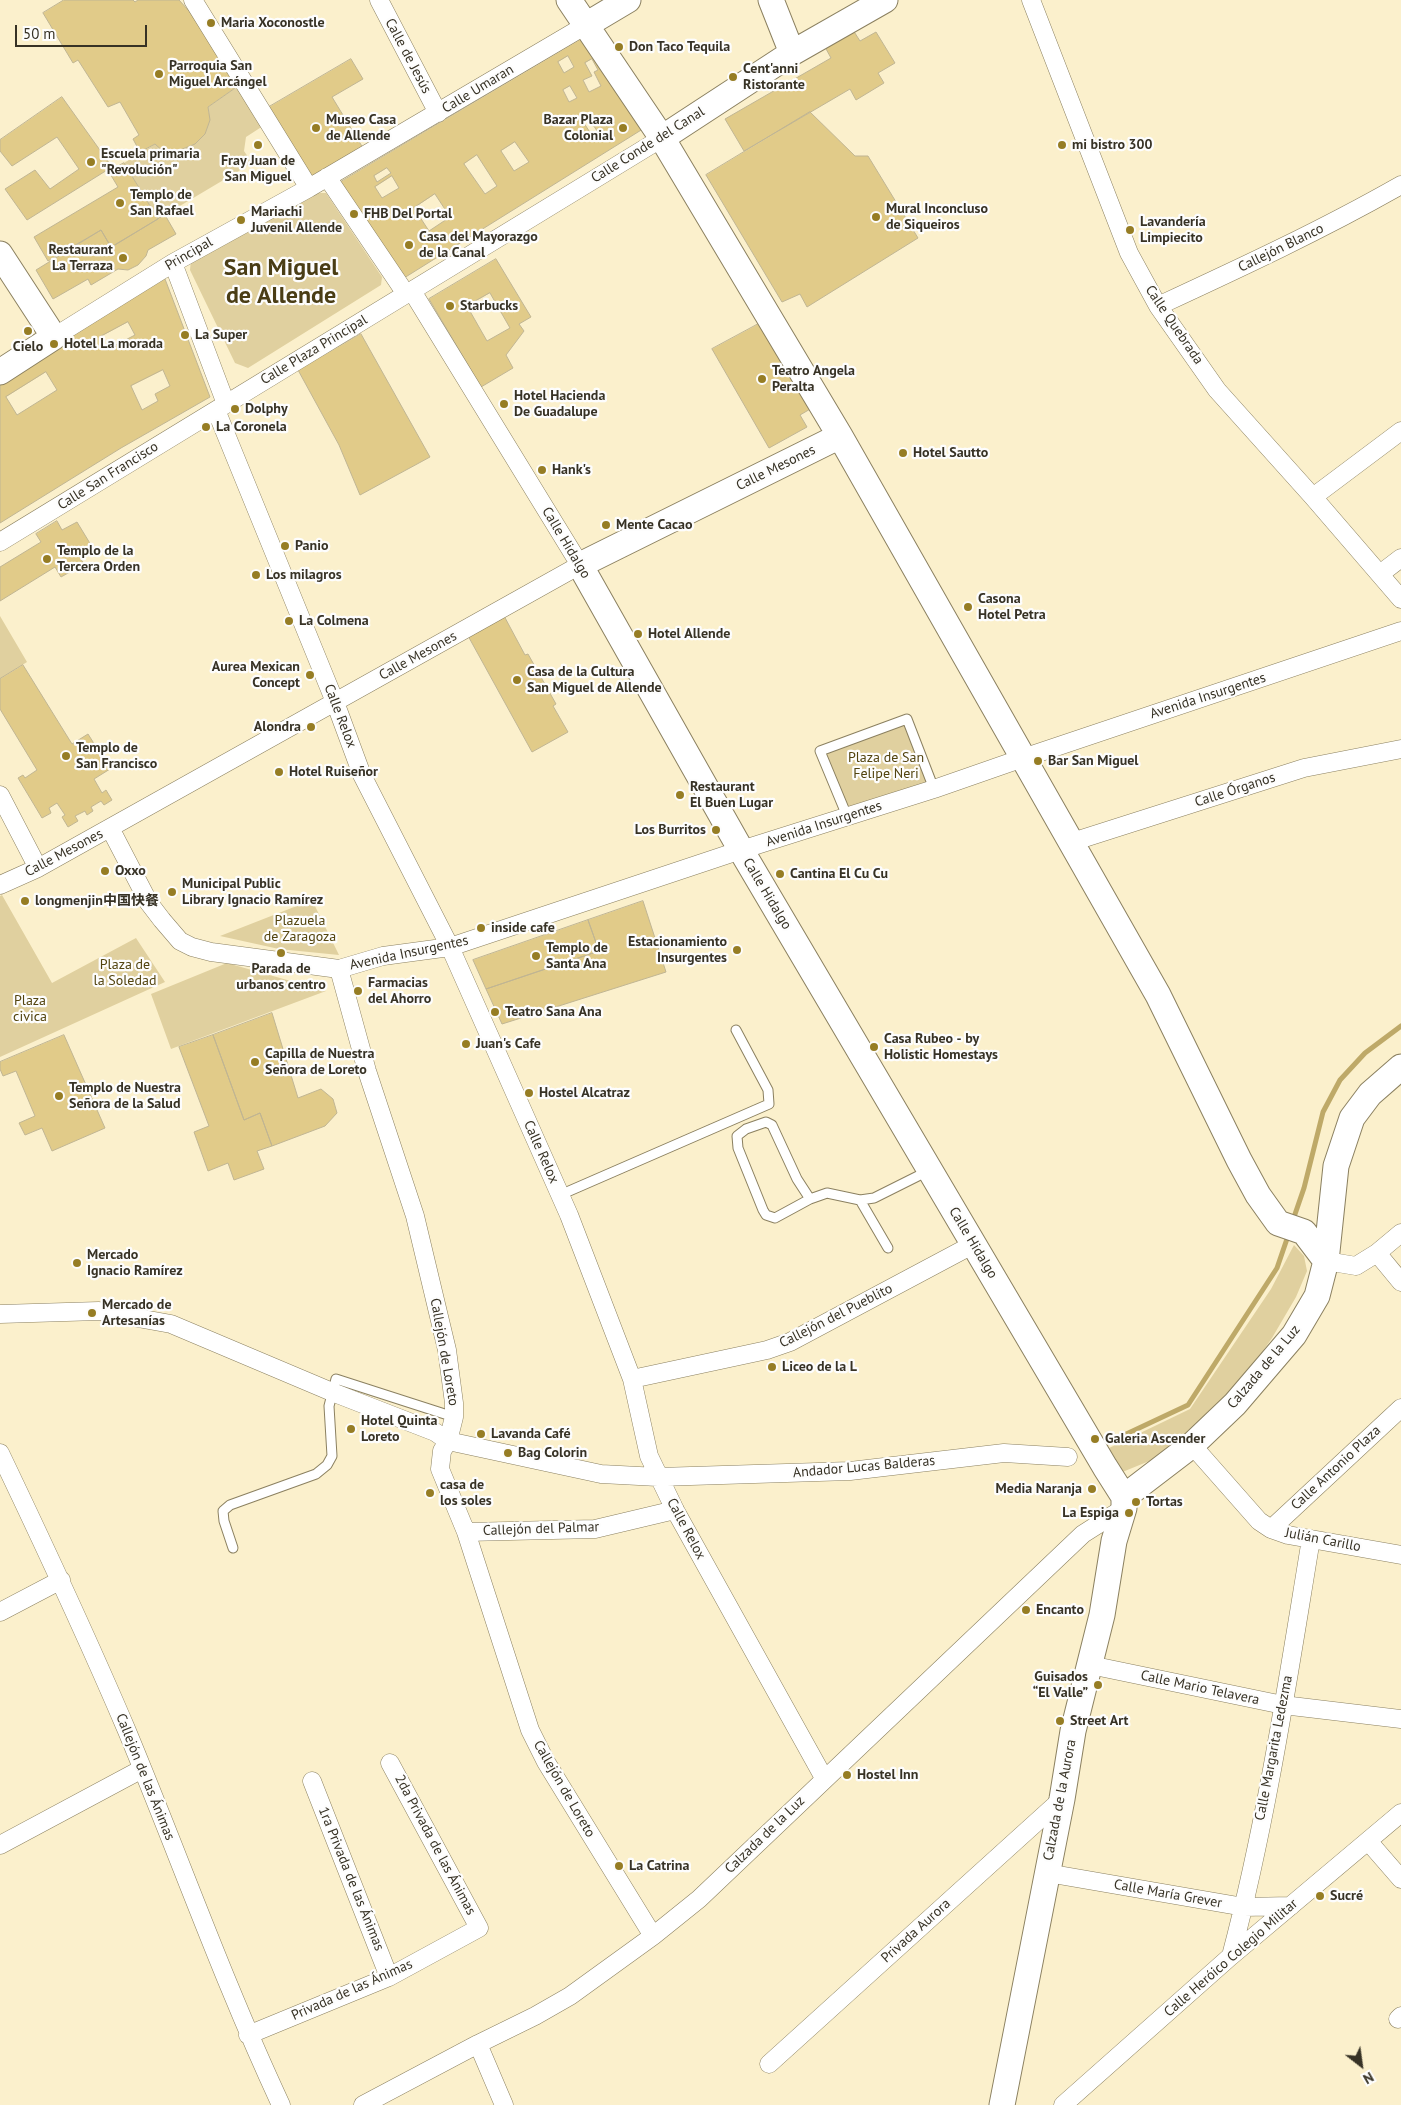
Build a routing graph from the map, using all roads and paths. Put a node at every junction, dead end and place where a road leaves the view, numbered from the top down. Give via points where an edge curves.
1 (193, 0) edge
2 (379, 0) edge
3 (569, 0) edge
4 (628, 0) edge
5 (771, 0) edge
6 (885, 0) edge
7 (1031, 0) edge
8 (586, 25) junction
9 (792, 53) junction
10 (438, 113) junction
11 (662, 138) junction
12 (327, 177) junction
13 (1401, 185) edge
14 (309, 188) junction
15 (0, 254) edge
16 (173, 263) junction
17 (409, 293) junction
18 (1158, 306) junction
19 (54, 337) junction
20 (0, 372) edge
21 (221, 407) junction
22 (1401, 431) edge
23 (840, 436) junction
24 (1313, 497) junction
25 (0, 542) edge
26 (1401, 558) edge
27 (580, 565) junction
28 (1380, 574) junction
29 (1401, 599) edge
30 (1401, 631) edge
31 (335, 702) junction
32 (1401, 749) edge
33 (1023, 758) junction
34 (934, 789) junction
35 (0, 795) edge
36 (847, 816) junction
37 (110, 828) junction
38 (1072, 842) junction
39 (741, 850) junction
40 (38, 868) junction
41 (0, 885) edge
42 (450, 947) junction
43 (339, 969) junction
44 (736, 1030) dead end
45 (1401, 1067) edge
46 (930, 1170) junction
47 (560, 1195) junction
48 (810, 1199) junction
49 (860, 1200) junction
50 (1401, 1233) edge
51 (974, 1244) junction
52 (888, 1248) dead end
53 (1377, 1253) junction
54 (1326, 1261) junction
55 (1401, 1282) edge
56 (0, 1314) edge
57 (632, 1378) junction
58 (332, 1392) junction
59 (1401, 1408) edge
60 (454, 1417) junction
61 (448, 1441) junction
62 (1192, 1445) junction
63 (0, 1453) edge
64 (1068, 1458) dead end
65 (658, 1477) junction
66 (1124, 1502) junction
67 (675, 1510) junction
68 (1271, 1529) junction
69 (466, 1532) junction
70 (1311, 1539) junction
71 (233, 1548) dead end
72 (1401, 1555) edge
73 (60, 1580) junction
74 (0, 1612) edge
75 (1090, 1665) junction
76 (1283, 1705) junction
77 (1401, 1718) edge
78 (390, 1763) dead end
79 (142, 1769) junction
80 (824, 1778) junction
81 (312, 1781) dead end
82 (1062, 1799) junction
83 (1401, 1813) edge
84 (1368, 1841) junction
85 (0, 1844) edge
86 (1047, 1873) junction
87 (1401, 1879) edge
88 (1291, 1906) junction
89 (1244, 1907) junction
90 (480, 1928) joint
91 (653, 1936) junction
92 (1231, 1956) junction
93 (389, 1977) junction
94 (248, 2035) junction
95 (478, 2044) junction
96 (769, 2064) dead end
97 (281, 2105) edge
98 (363, 2105) edge
99 (504, 2105) edge
100 (1002, 2105) edge
101 (1063, 2105) edge

1 - 14 street
2 - 10 street, Calle de Jesús
3 - 8 main road
4 - 8 main road, Calle Umaran
5 - 9 main road
6 - 9 main road, Calle Conde del Canal
7 - 18 street, Calle Quebrada via 1129,253
8 - 10 street, Calle Umaran
8 - 11 main road
9 - 11 main road, Calle Conde del Canal
10 - 12 street, Calle Umaran
11 - 17 street, Calle Conde del Canal
11 - 23 main road
12 - 14 street, Principal
12 - 17 street, Calle Hidalgo
13 - 18 street, Callejón Blanco via 1274,252
14 - 16 street, Principal
15 - 19 main road
16 - 19 street, Principal
16 - 21 street, Calle Relox
17 - 21 street, Calle Plaza Principal
17 - 27 street, Calle Hidalgo
18 - 24 street, Calle Quebrada via 1217,390
19 - 20 main road
21 - 25 street, Calle San Francisco
21 - 31 street, Calle Relox
22 - 24 street
23 - 27 main road, Calle Mesones
23 - 33 main road
24 - 28 street, Calle Quebrada
26 - 28 street
27 - 31 street, Calle Mesones
27 - 39 main road, Calle Hidalgo
28 - 29 street, Calle Quebrada
30 - 33 street, Avenida Insurgentes
31 - 37 street, Calle Mesones
31 - 42 street, Calle Relox via 362,775
32 - 38 street, Calle Órganos via 1304,768
33 - 34 street, Avenida Insurgentes
33 - 38 main road
34 - 36 street, Avenida Insurgentes
34 - 36 lane via 907,719 820,751
35 - 40 street
36 - 39 street, Avenida Insurgentes
37 - 40 street, Calle Mesones
37 - 43 street, Avenida Insurgentes via 149,903 180,942 210,952
38 - 54 main road via 1158,995 1258,1195 1278,1223 1304,1232
39 - 42 street, Avenida Insurgentes
39 - 46 main road, Calle Hidalgo
40 - 41 street, Calle Mesones
42 - 43 street, Avenida Insurgentes via 382,956
42 - 47 street, Calle Relox
43 - 60 street, Callejón de Loreto via 367,1071 419,1233 447,1350
44 - 47 lane via 768,1090 769,1104
45 - 54 main road, Calzada de la Luz via 1370,1094 1352,1118 1336,1166
46 - 49 lane via 874,1198
46 - 51 main road, Calle Hidalgo
47 - 57 street, Calle Relox
48 - 48 lane via 775,1218 766,1215 738,1148 737,1136 766,1122 772,1125
48 - 49 lane via 827,1193
49 - 52 lane
50 - 53 street
51 - 57 street, Callejón del Pueblito via 790,1342 767,1350
51 - 66 main road, Calle Hidalgo
53 - 54 street via 1356,1266
53 - 55 street
54 - 62 main road, Calzada de la Luz via 1318,1296 1294,1335 1235,1404
56 - 58 street, Andador Lucas Balderas via 99,1311 171,1324
57 - 65 street, Calle Relox
58 - 60 lane via 336,1379
58 - 61 street, Andador Lucas Balderas via 435,1432
58 - 71 lane via 329,1406 332,1456 327,1465 316,1474 230,1505 223,1511
59 - 68 street, Calle Antonio Plaza
60 - 61 street, Callejón de Loreto
61 - 65 street, Andador Lucas Balderas via 601,1474
61 - 69 street, Callejón de Loreto via 442,1451 440,1469
62 - 66 main road, Calzada de la Luz
62 - 68 street, Julián Carillo via 1246,1508
63 - 73 street, Callejón de las Ánimas
64 - 65 street, Andador Lucas Balderas via 1004,1454 850,1471
65 - 67 street, Calle Relox
66 - 75 main road, Calzada de la Aurora
66 - 80 street, Calzada de la Luz via 1083,1534
67 - 69 street, Callejón del Palmar via 595,1529
67 - 80 street, Calle Relox
68 - 70 street, Julián Carillo
69 - 91 street, Callejón de Loreto via 530,1730 546,1762
70 - 72 street, Julián Carillo
70 - 76 street, Calle Margarita Ledezma
73 - 74 street
73 - 79 street, Callejón de las Ánimas
75 - 76 street, Calle Mario Telavera
75 - 82 main road, Calzada de la Aurora via 1073,1731
76 - 77 street, Calle Mario Telavera
76 - 89 street, Calle Margarita Ledezma
78 - 90 street, 2da Privada de las Ánimas
79 - 85 street
79 - 94 street, Callejón de las Ánimas
80 - 91 street, Calzada de la Luz via 699,1899
81 - 93 street, 1ra Privada de las Ánimas
82 - 86 main road, Calzada de la Aurora
82 - 96 street, Privada Aurora
83 - 84 street, Calle Heróico Colegio Militar
84 - 87 street
84 - 88 street, Calle Heróico Colegio Militar
86 - 89 street, Calle María Grever
86 - 100 main road, Calzada de la Aurora
88 - 89 street, Calle María Grever
88 - 92 street, Calle Heróico Colegio Militar
89 - 92 street, Calle Margarita Ledezma
90 - 93 street, Privada de las Ánimas
91 - 95 street, Calzada de la Luz via 570,1996
92 - 101 street, Calle Heróico Colegio Militar
93 - 94 street, Privada de las Ánimas
94 - 97 street, Callejón de las Ánimas
95 - 98 street, Calzada de la Luz
95 - 99 street

